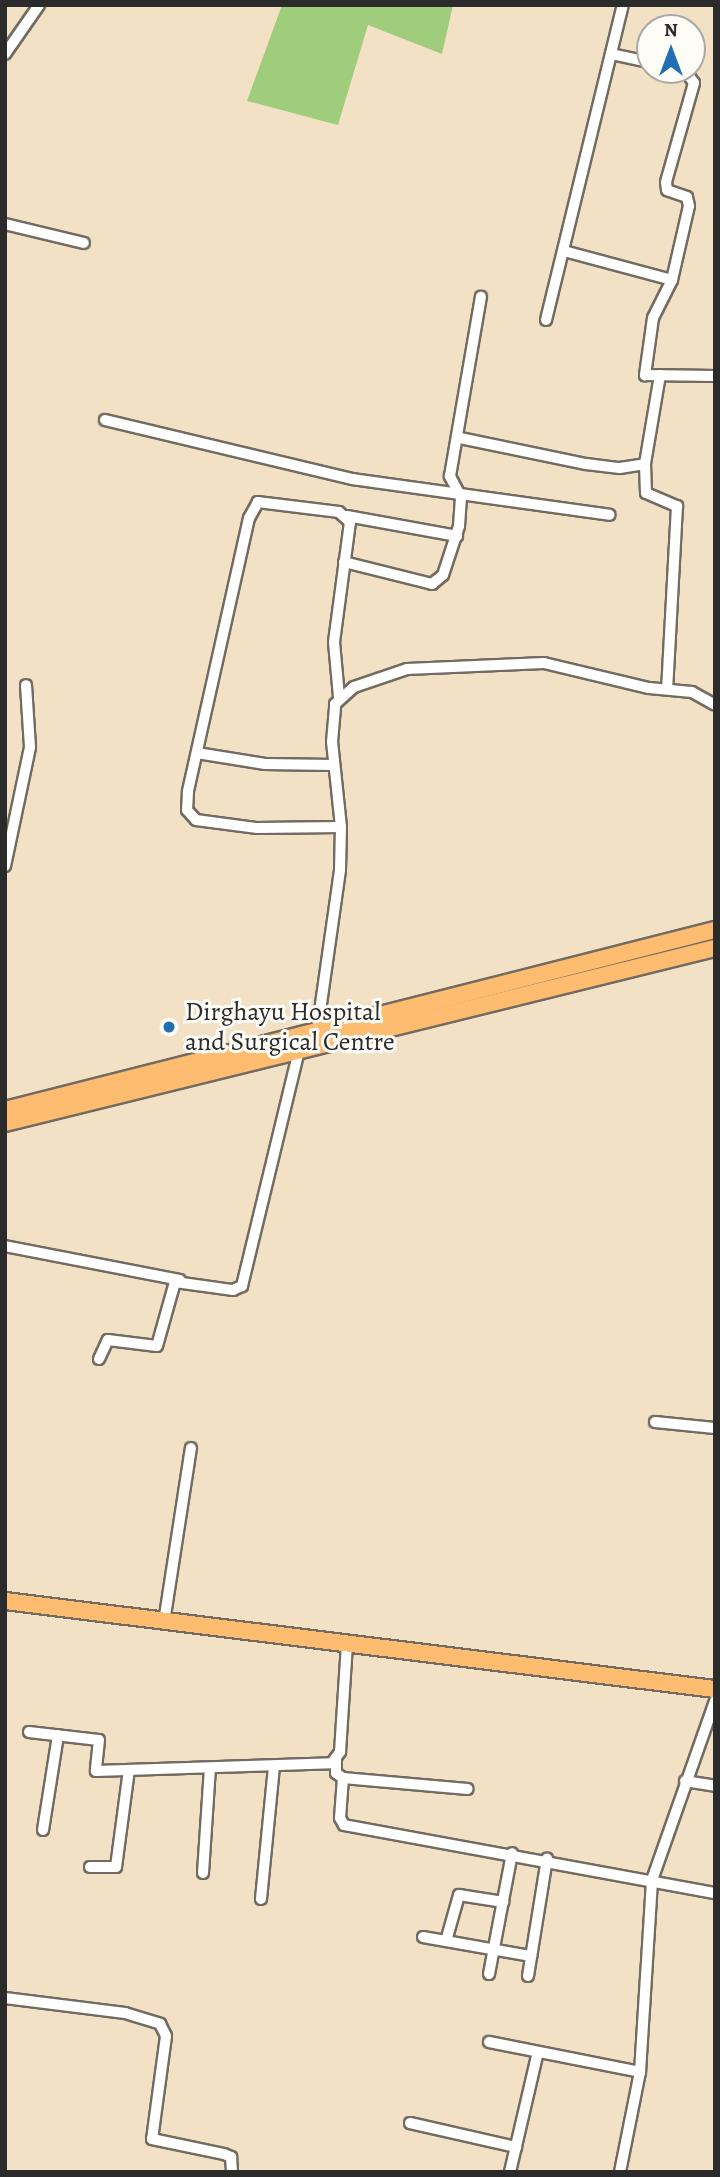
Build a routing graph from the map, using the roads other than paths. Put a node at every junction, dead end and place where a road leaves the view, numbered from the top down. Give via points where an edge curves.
1 (38, 5) edge
2 (619, 6) edge
3 (5, 54) edge
4 (611, 54) junction
5 (636, 59) edge
6 (694, 84) edge
7 (5, 224) edge
8 (84, 243) dead end
9 (564, 251) junction
10 (672, 280) junction
11 (481, 297) dead end
12 (546, 320) dead end
13 (660, 375) junction
14 (715, 376) edge
15 (105, 420) dead end
16 (460, 438) junction
17 (645, 464) junction
18 (461, 496) junction
19 (347, 516) junction
20 (610, 516) dead end
21 (457, 536) junction
22 (344, 562) junction
23 (26, 685) dead end
24 (667, 689) junction
25 (339, 697) junction
26 (715, 705) edge
27 (197, 753) junction
28 (333, 765) junction
29 (341, 827) junction
30 (5, 866) edge
31 (715, 930) edge
32 (715, 948) edge
33 (317, 1032) junction
34 (299, 1051) junction
35 (5, 1110) edge
36 (5, 1123) edge
37 (5, 1246) edge
38 (182, 1281) junction
39 (99, 1359) dead end
40 (655, 1422) dead end
41 (715, 1428) edge
42 (191, 1448) dead end
43 (5, 1601) edge
44 (164, 1622) junction
45 (346, 1645) junction
46 (715, 1689) edge
47 (715, 1701) edge
48 (29, 1732) dead end
49 (58, 1735) junction
50 (337, 1760) junction
51 (274, 1767) junction
52 (210, 1768) junction
53 (129, 1770) junction
54 (343, 1778) junction
55 (685, 1781) junction
56 (715, 1786) edge
57 (468, 1789) dead end
58 (43, 1830) dead end
59 (512, 1853) junction
60 (547, 1859) junction
61 (90, 1867) dead end
62 (202, 1873) dead end
63 (652, 1880) junction
64 (715, 1893) edge
65 (261, 1899) dead end
66 (503, 1902) junction
67 (423, 1937) dead end
68 (446, 1941) junction
69 (494, 1948) junction
70 (531, 1956) junction
71 (489, 1974) dead end
72 (528, 1976) dead end
73 (5, 1998) edge
74 (489, 2042) dead end
75 (538, 2052) junction
76 (640, 2072) junction
77 (410, 2123) dead end
78 (516, 2147) junction
79 (232, 2172) edge
80 (510, 2172) edge
81 (620, 2172) edge

1 - 3 street
2 - 4 street
4 - 5 street
4 - 9 street
6 - 10 street via 666,182 667,190 687,197 689,206
7 - 8 street
9 - 10 street
9 - 12 street
10 - 13 street via 653,318 645,375
11 - 16 street
13 - 14 street
13 - 17 street
15 - 18 street via 352,480
16 - 17 street via 586,464 620,468
16 - 18 street via 450,476
17 - 24 street via 646,493 677,506
18 - 20 street
18 - 21 street
19 - 21 street
19 - 22 street
19 - 27 street via 266,501 253,508
21 - 22 street via 436,583
22 - 25 street via 334,642
23 - 30 street via 32,734
24 - 25 street via 526,662 407,669
24 - 26 street via 692,692
25 - 28 street via 333,711
27 - 28 street via 265,764
27 - 29 street via 186,802 196,820 257,828
28 - 29 street
29 - 33 street via 340,870
31 - 33 main road
32 - 34 main road
33 - 35 main road
34 - 36 main road
34 - 38 street via 243,1286 233,1290
37 - 38 street
38 - 39 street via 172,1286 157,1346 108,1339
40 - 41 street
42 - 44 street
43 - 44 main road
44 - 45 main road
45 - 46 main road
45 - 50 street
47 - 55 street
48 - 49 street
49 - 53 street via 99,1740 96,1771
49 - 58 street
50 - 51 street via 324,1765
50 - 54 street via 337,1773
51 - 52 street
51 - 65 street
52 - 53 street
52 - 62 street
53 - 61 street via 120,1858 110,1869
54 - 57 street
54 - 59 street via 340,1818 344,1825
55 - 56 street
55 - 63 street
59 - 60 street
59 - 66 street
60 - 63 street
60 - 70 street
63 - 64 street
63 - 76 street
66 - 68 street via 458,1895
66 - 69 street
67 - 68 street
68 - 69 street
69 - 70 street
69 - 71 street
70 - 72 street
73 - 79 street via 125,2013 160,2024 166,2036 152,2139 224,2154 231,2157
74 - 75 street
75 - 76 street
75 - 78 street
76 - 81 street
77 - 78 street
78 - 80 street

